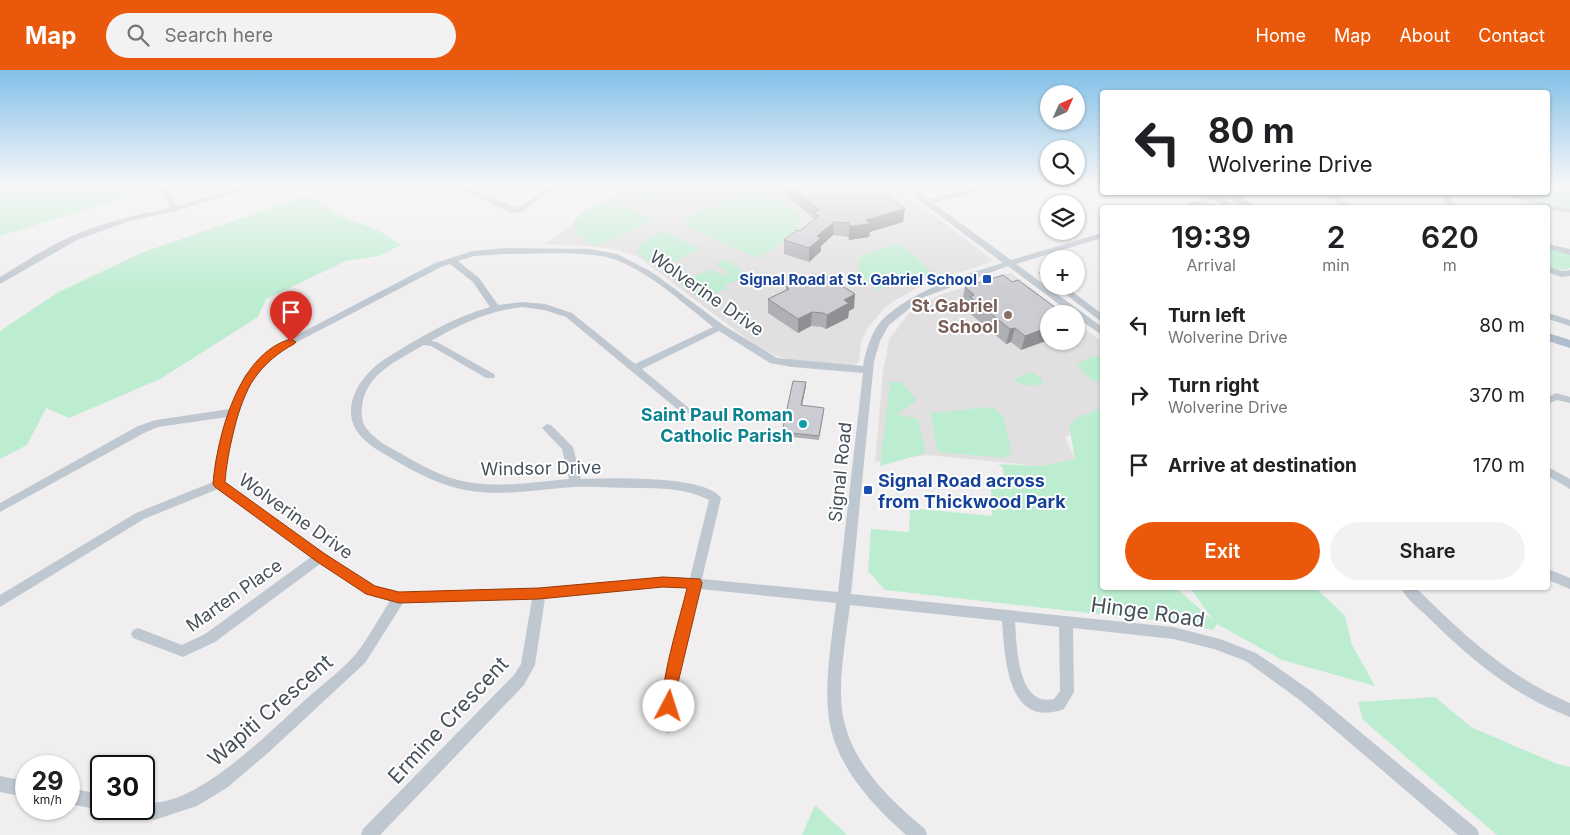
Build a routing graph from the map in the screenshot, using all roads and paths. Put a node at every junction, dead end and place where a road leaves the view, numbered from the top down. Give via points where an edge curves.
1 (122, 221) edge
2 (952, 221) edge
3 (1100, 236) edge
4 (1550, 247) edge
5 (1570, 252) edge
6 (451, 260) junction
7 (1010, 263) junction
8 (1550, 270) edge
9 (1570, 273) edge
10 (0, 281) edge
11 (1072, 295) edge
12 (1076, 298) junction
13 (1063, 302) junction
14 (495, 307) junction
15 (1100, 316) edge
16 (1550, 317) edge
17 (1570, 324) edge
18 (720, 328) junction
19 (1100, 330) edge
20 (1550, 338) edge
21 (423, 342) junction
22 (1570, 344) edge
23 (1550, 347) edge
24 (1570, 352) edge
25 (636, 368) junction
26 (868, 370) junction
27 (490, 376) dead end
28 (1550, 400) edge
29 (1570, 400) edge
30 (234, 412) junction
31 (686, 412) dead end
32 (547, 428) dead end
33 (1550, 472) edge
34 (576, 483) junction
35 (219, 484) junction
36 (1570, 485) edge
37 (0, 508) edge
38 (320, 557) junction
39 (1550, 575) edge
40 (695, 583) junction
41 (1570, 584) edge
42 (1410, 590) edge
43 (539, 593) junction
44 (399, 598) junction
45 (844, 599) junction
46 (0, 602) edge
47 (1008, 617) junction
48 (1066, 622) junction
49 (138, 634) dead end
50 (1570, 710) edge
51 (668, 726) dead end
52 (0, 784) edge
53 (15, 786) edge
54 (155, 812) edge
55 (369, 835) edge
56 (919, 835) edge
57 (1472, 835) edge

1 - 10 street via 74,238
2 - 7 street
3 - 7 street, Signal Road
4 - 5 street
6 - 14 street via 476,280
6 - 18 street, Wolverine Drive via 481,253 505,252 590,252 617,257 649,274
6 - 30 street, Wolverine Drive via 274,350 248,378
7 - 13 street
7 - 26 street, Signal Road via 921,295 885,323 875,341
8 - 9 street
11 - 12 street
12 - 13 street
12 - 15 street
13 - 19 street
14 - 21 street, Windsor Drive via 461,320
14 - 25 street, Windsor Drive via 554,308 569,315
16 - 17 street
18 - 25 street
18 - 26 street, Wolverine Drive via 774,361
20 - 22 main road
21 - 27 street via 434,344
21 - 34 street, Windsor Drive via 380,367 360,391 355,411 358,426 368,439 420,470 464,486 509,490
23 - 24 main road
25 - 31 street, Windsor Drive
26 - 45 street, Signal Road
28 - 29 street via 1556,396
30 - 35 street, Wolverine Drive via 221,461
30 - 37 street via 142,429
32 - 34 street via 567,447
33 - 36 street
34 - 40 street, Windsor Drive via 669,484 699,489 715,498
35 - 38 street, Wolverine Drive
35 - 46 street via 140,516
38 - 44 street, Wolverine Drive via 371,590
38 - 49 street, Marten Place via 210,638 183,651
39 - 41 street
40 - 43 street, Wolverine Drive via 663,582
40 - 45 street, Wolverine Drive
40 - 51 street via 670,687
42 - 50 street via 1489,666 1526,690
43 - 44 street, Wolverine Drive
43 - 55 street, Ermine Crescent via 528,664 519,680
44 - 54 street, Wapiti Crescent via 360,659 264,747 222,782 191,800
45 - 47 street, Hinge Road
45 - 56 street, Signal Road via 835,697 842,738 861,778
47 - 48 street, Hinge Road
47 - 48 street via 1015,680 1029,701 1045,707 1059,704 1068,692
48 - 57 street, Hinge Road via 1196,638 1251,658 1306,696
52 - 53 street

